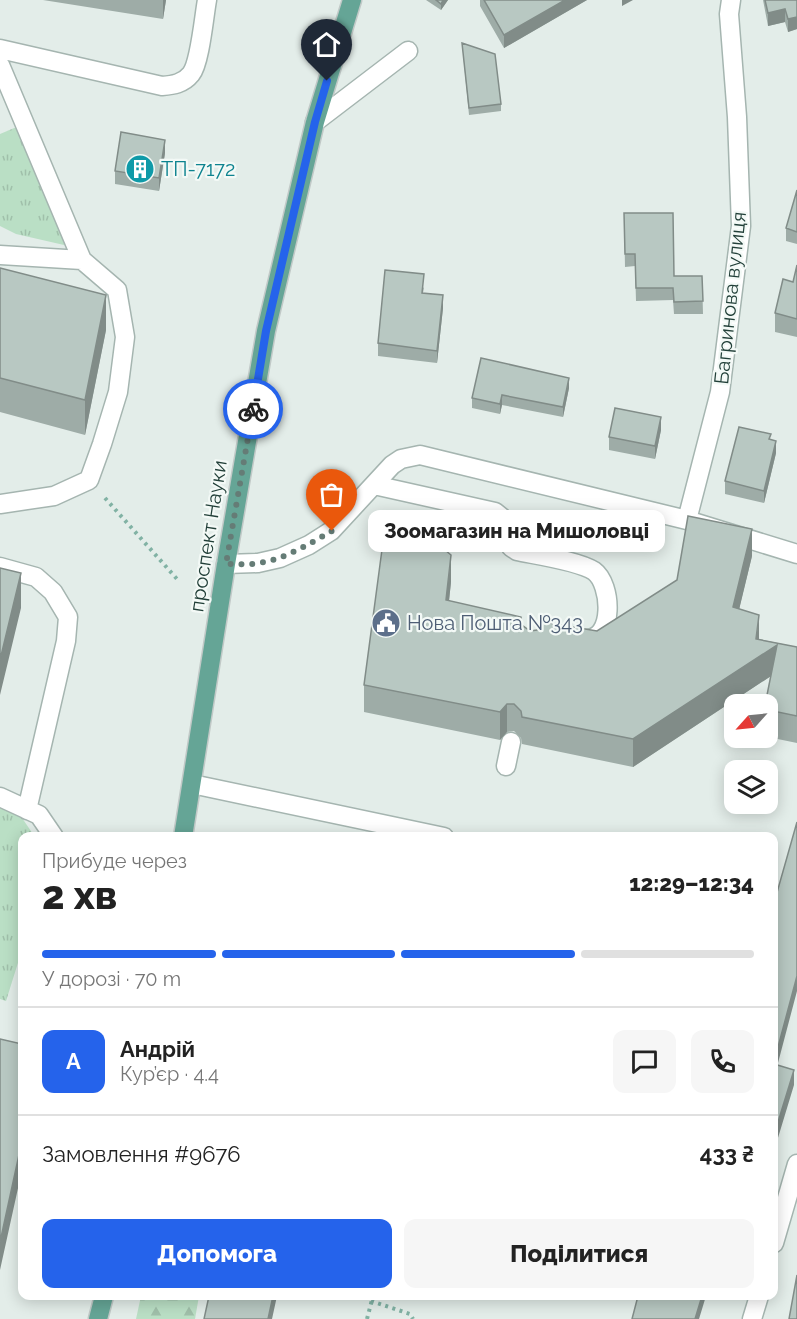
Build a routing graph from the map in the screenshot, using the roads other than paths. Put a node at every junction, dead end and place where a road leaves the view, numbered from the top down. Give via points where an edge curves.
1 (207, 0) edge
2 (352, 0) edge
3 (731, 0) edge
4 (0, 49) edge
5 (408, 51) dead end
6 (0, 65) edge
7 (315, 122) junction
8 (0, 255) edge
9 (82, 260) junction
10 (374, 485) junction
11 (0, 504) edge
12 (687, 520) junction
13 (797, 554) edge
14 (226, 564) junction
15 (0, 567) edge
16 (567, 636) edge
17 (511, 742) dead end
18 (506, 766) dead end
19 (192, 784) junction
20 (0, 797) edge
21 (27, 810) junction
22 (51, 832) edge
23 (184, 832) edge
24 (420, 832) edge
25 (797, 1164) edge
26 (778, 1229) edge
27 (103, 1300) edge
28 (758, 1300) edge
29 (98, 1319) edge
30 (752, 1319) edge

1 - 4 street via 192,74 177,85 162,86
2 - 7 main road, проспект Науки
3 - 12 street, Багринова вулиця via 741,226 720,392
5 - 7 street
6 - 9 street
7 - 14 main road, проспект Науки via 266,331
8 - 9 street
9 - 11 street via 117,290 125,337 118,392 102,444 89,480 54,496
10 - 12 street via 401,459 420,455
10 - 14 street via 332,531 309,544 280,558
10 - 16 street via 495,512 505,520 511,547 517,551 595,572 605,588 605,624 601,633 589,640
12 - 13 street
14 - 19 main road, проспект Науки
15 - 21 street via 36,577 53,592 68,617 66,641
17 - 18 street
19 - 23 main road, проспект Науки
19 - 24 street
20 - 21 street
21 - 22 street via 39,815
25 - 26 street
27 - 29 main road
28 - 30 street

